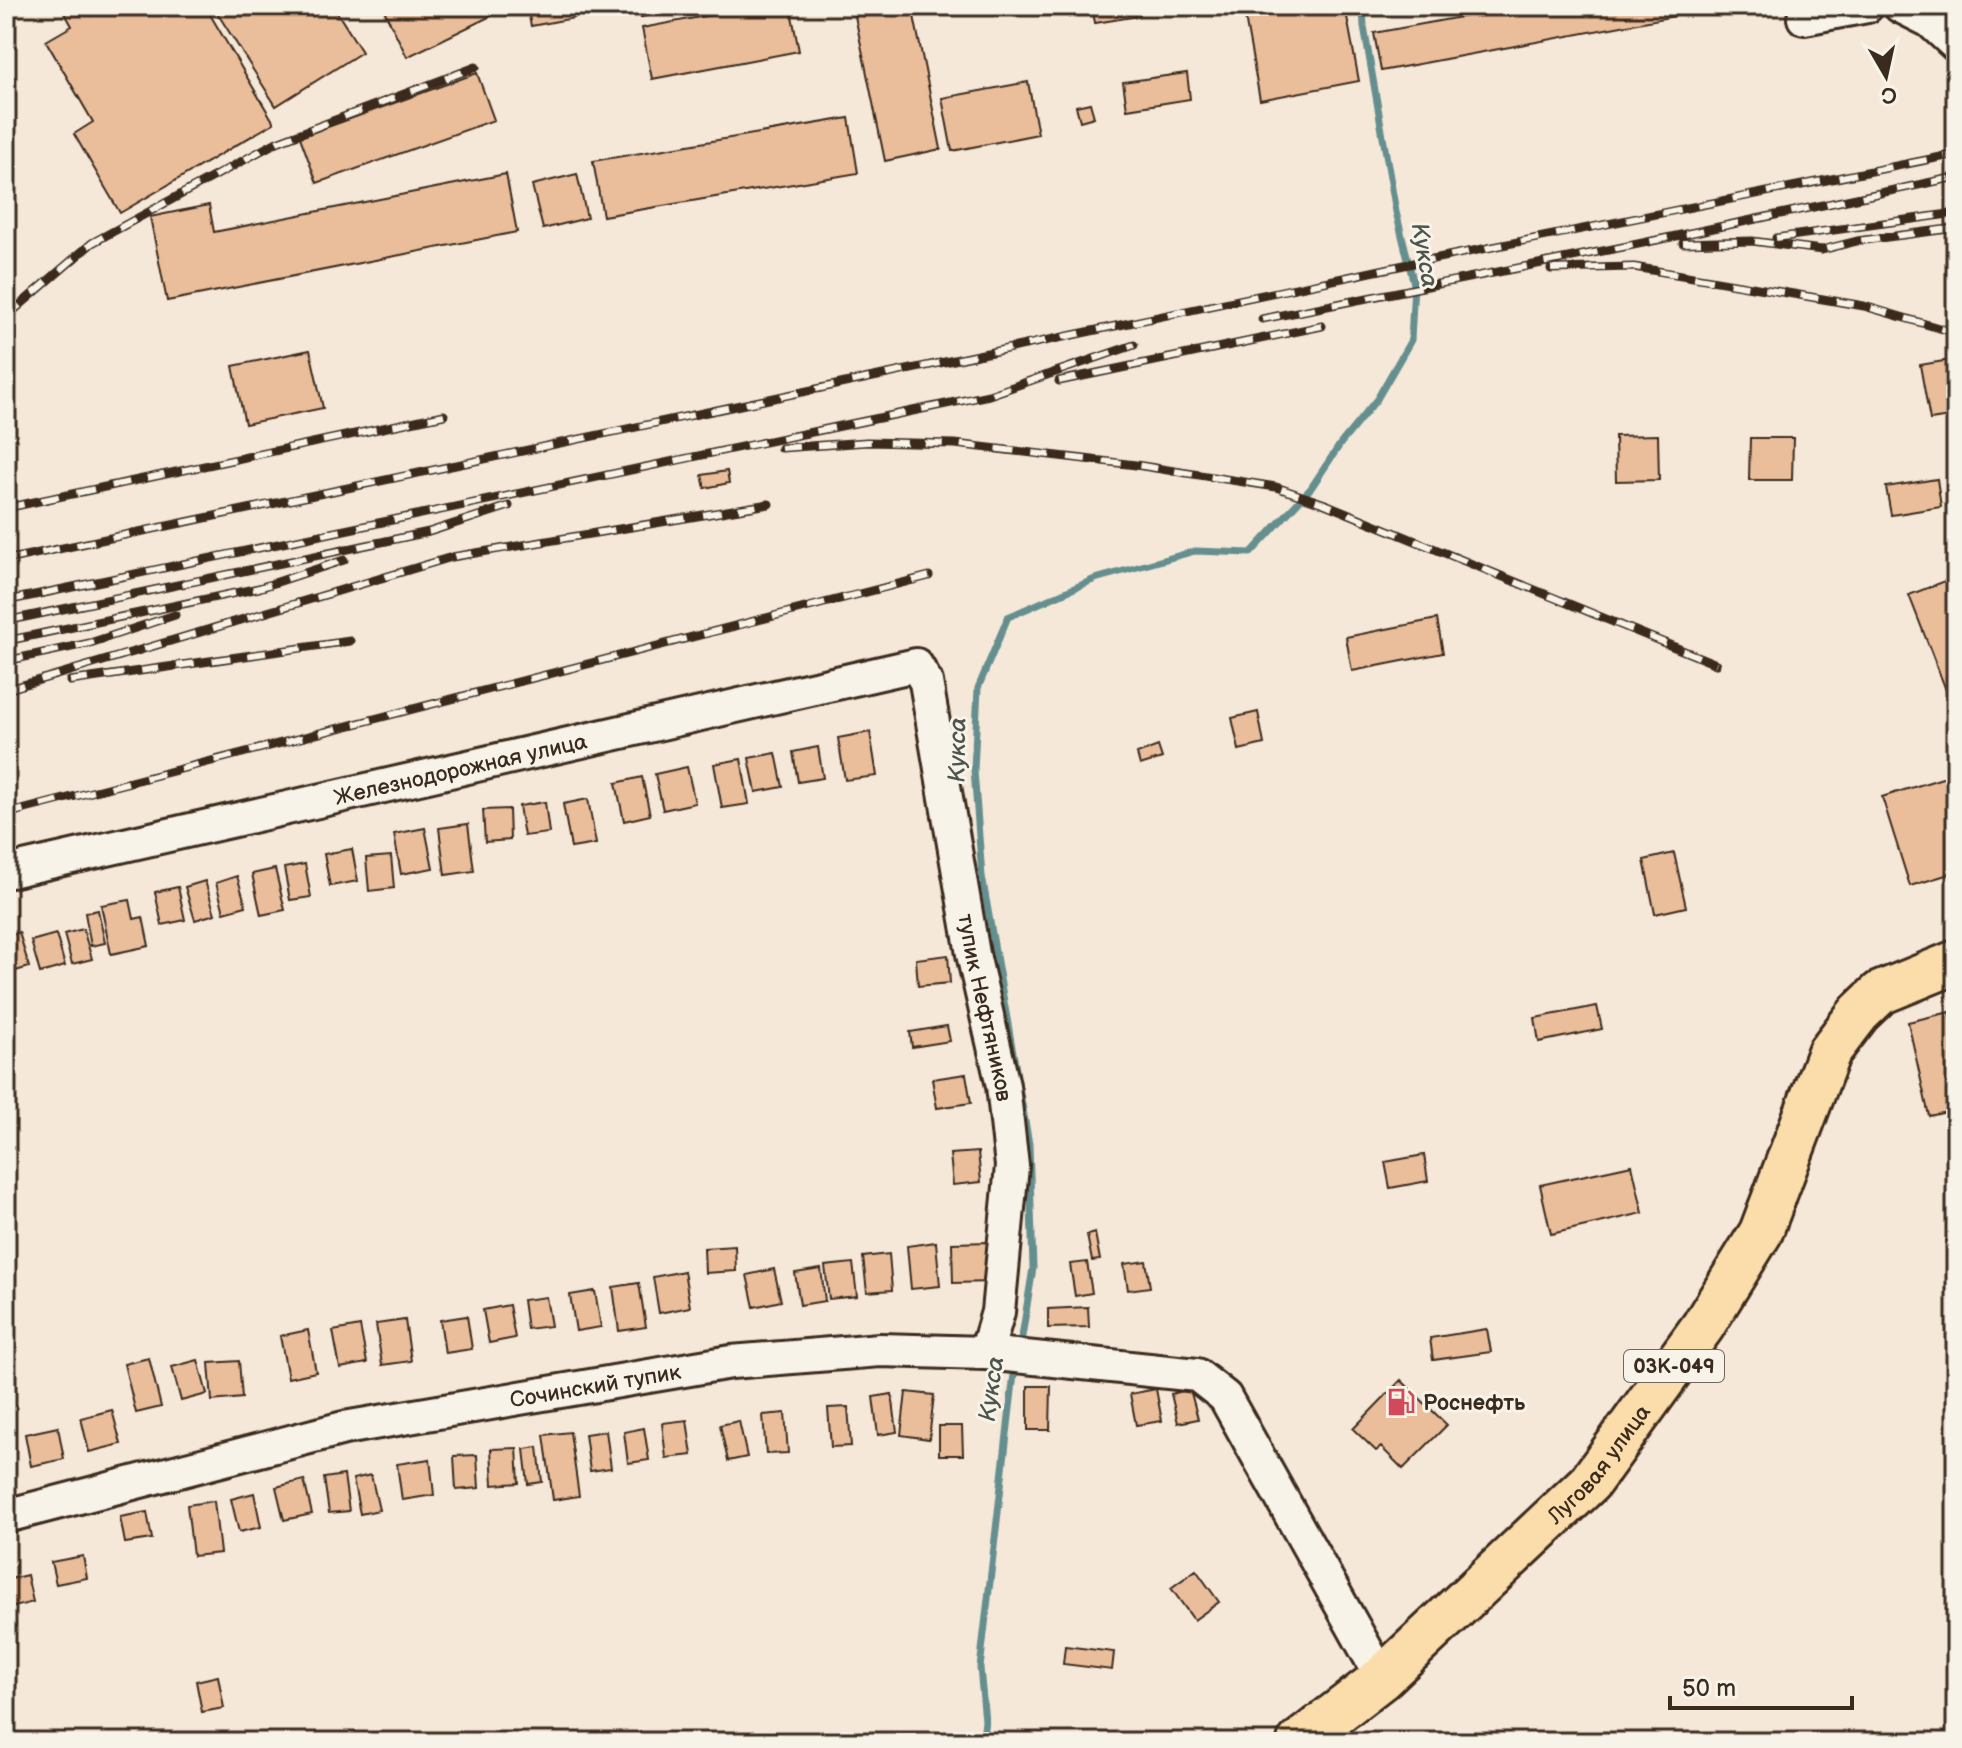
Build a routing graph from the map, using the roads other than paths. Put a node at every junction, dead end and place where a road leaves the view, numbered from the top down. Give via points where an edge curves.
1 (1867, 6) edge
2 (1900, 6) edge
3 (1806, 12) edge
4 (1956, 45) edge
5 (916, 665) joint
6 (6, 872) edge
7 (1956, 962) edge
8 (1005, 1355) junction
9 (6, 1516) edge
10 (1382, 1678) junction
11 (1299, 1742) edge

1 - 3 street
2 - 4 street via 1930,21
5 - 6 street, Железнодорожная улица
5 - 8 street, тупик Нефтяников via 926,682 973,954 1003,1086 1012,1166 998,1312
7 - 10 main road, Луговая улица / 03К-049 via 1880,993 1859,1013 1829,1052 1761,1232 1703,1326 1590,1482
8 - 9 street, Сочинский тупик via 880,1350 731,1362 344,1428
8 - 10 street, Сочинский тупик via 1197,1375 1225,1397
10 - 11 main road, Луговая улица / 03К-049

